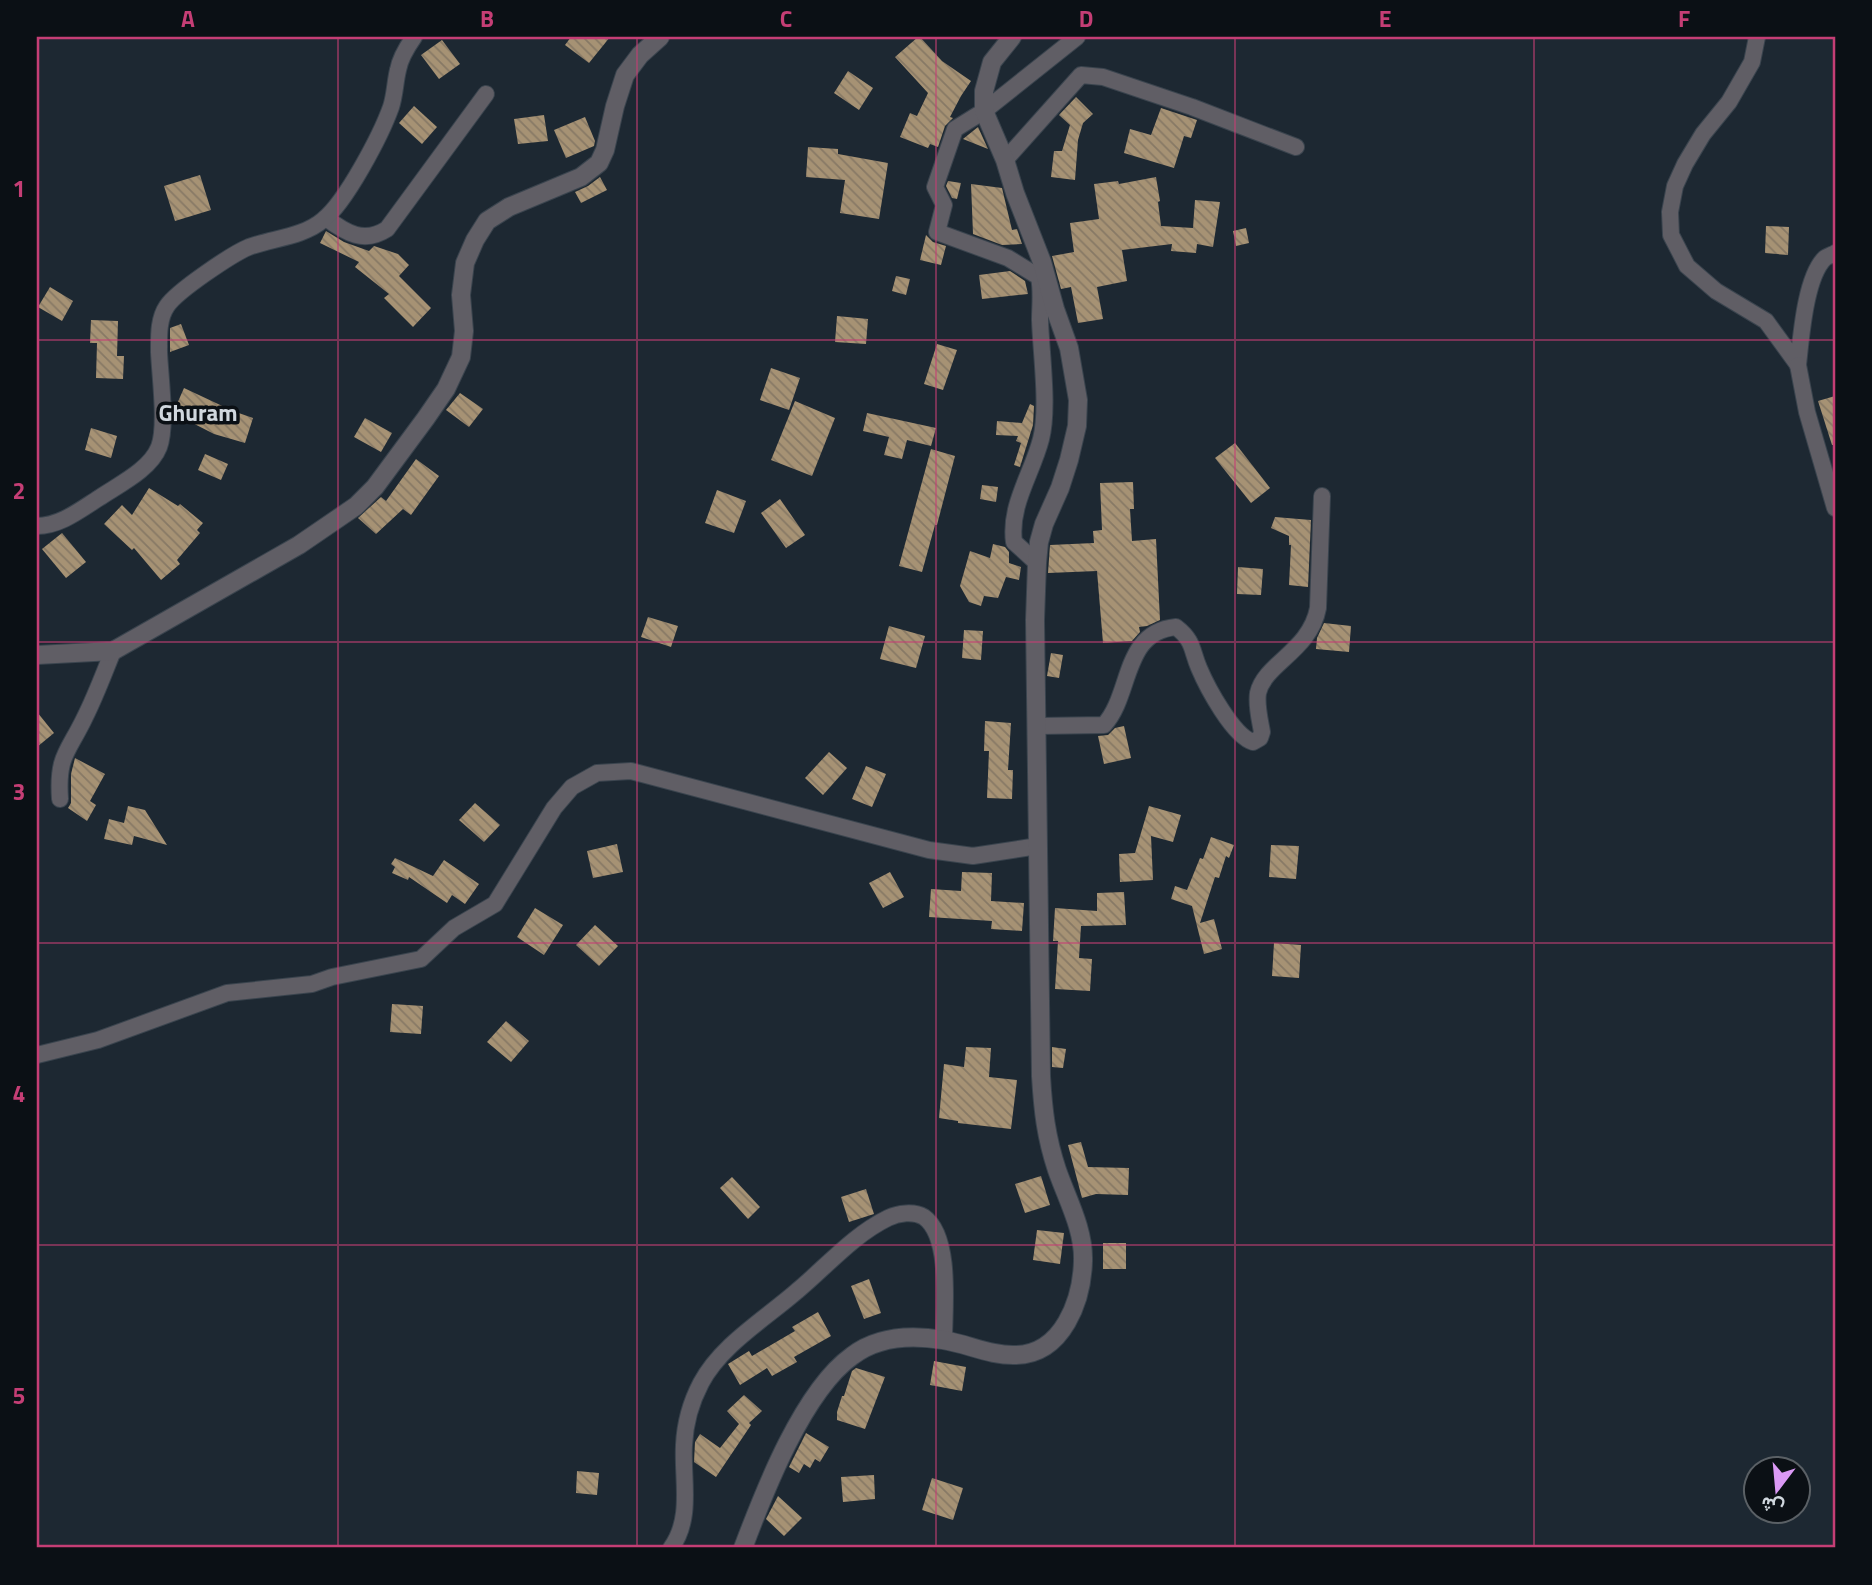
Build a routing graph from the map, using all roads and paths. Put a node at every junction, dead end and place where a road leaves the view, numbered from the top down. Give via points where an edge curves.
1 (414, 37) edge
2 (660, 37) edge
3 (1012, 37) edge
4 (1077, 37) edge
5 (1757, 37) edge
6 (486, 94) dead end
7 (984, 111) junction
8 (1296, 147) dead end
9 (1005, 160) junction
10 (326, 218) junction
11 (1835, 253) edge
12 (1798, 365) junction
13 (1322, 496) dead end
14 (1835, 508) edge
15 (37, 526) edge
16 (1037, 563) junction
17 (113, 651) junction
18 (37, 655) edge
19 (1038, 726) junction
20 (60, 799) dead end
21 (1038, 846) junction
22 (37, 1055) edge
23 (944, 1340) junction
24 (671, 1548) edge
25 (743, 1548) edge

1 - 10 street via 398,67 383,125
2 - 17 street via 625,75 598,163 581,177 487,221 465,263 461,357 446,389 374,487 331,525
3 - 7 street via 992,62
4 - 7 street
5 - 12 street via 1752,62 1675,186 1671,235 1687,266 1716,291 1766,321
6 - 10 street via 387,229 364,237
7 - 9 street
7 - 16 street via 955,129 948,143 934,187 944,205 937,232 1008,258 1039,277 1041,437 1012,531 1014,542
8 - 9 street via 1167,98 1103,77 1081,75
9 - 16 street via 1069,348 1078,400 1069,460 1044,524
10 - 15 street via 312,228 249,247 167,306 159,335 159,448 126,481 57,522
11 - 12 street via 1825,257 1808,294
12 - 14 street
13 - 19 street via 1315,622 1259,690 1260,738 1248,740 1230,721 1198,666 1188,636 1176,627 1149,636 1104,725
16 - 19 street
17 - 18 street
17 - 20 street via 85,719 62,759
19 - 21 street
21 - 22 street via 973,856 929,850 631,771 597,773 572,787 554,808 495,904 454,928 421,959 312,984 227,993 98,1040
21 - 23 street via 1044,1124 1083,1242 1077,1302 1062,1332 1041,1348 1018,1355
23 - 24 street via 941,1245 923,1217 891,1216 873,1226 751,1329 702,1382 689,1412 684,1444 684,1522
23 - 25 street via 898,1337 851,1356 812,1402 766,1485

